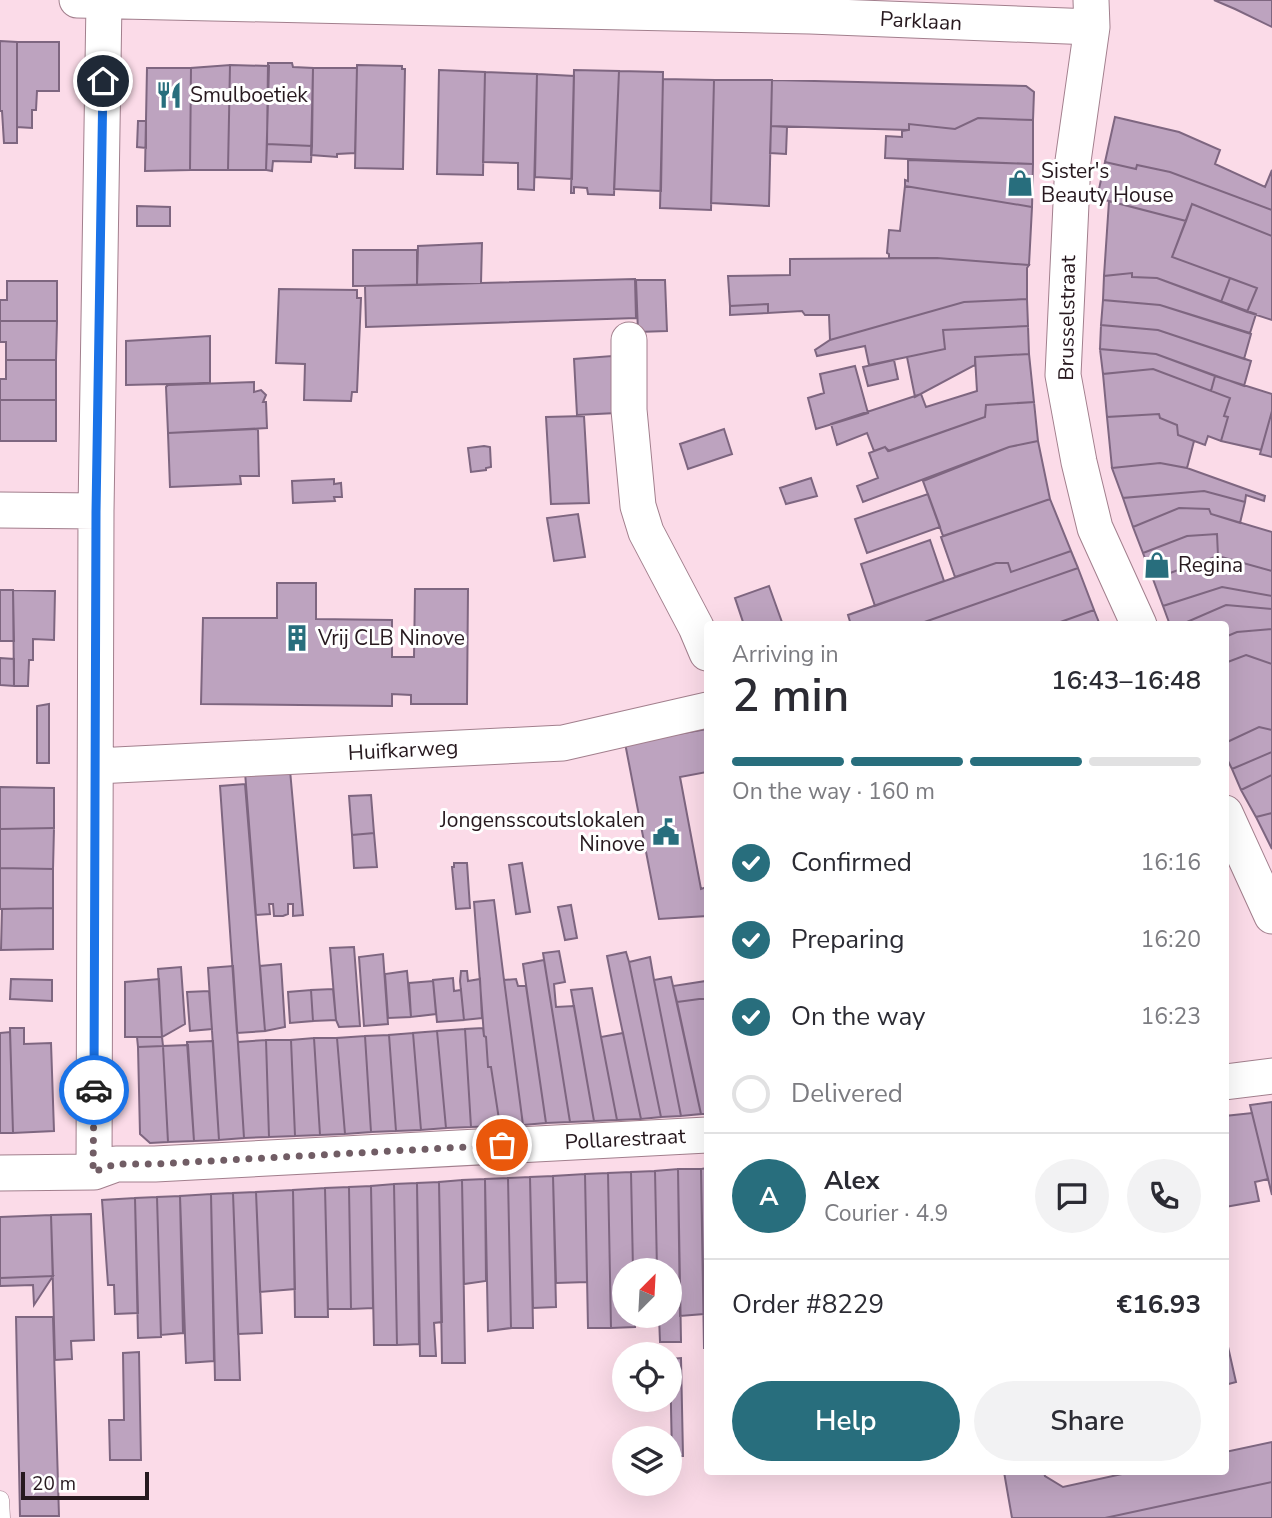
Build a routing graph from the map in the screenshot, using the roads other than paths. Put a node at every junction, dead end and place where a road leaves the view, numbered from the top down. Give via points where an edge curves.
1 (91, 1) edge
2 (244, 1) edge
3 (549, 5) edge
4 (1092, 14) edge
5 (629, 340) dead end
6 (0, 510) edge
7 (96, 512) junction
8 (1137, 621) edge
9 (704, 646) edge
10 (704, 711) edge
11 (96, 766) junction
12 (1229, 822) edge
13 (1272, 916) edge
14 (1272, 1076) edge
15 (1229, 1081) edge
16 (704, 1135) edge
17 (93, 1172) junction
18 (0, 1173) edge
19 (0, 1500) edge
20 (1, 1518) edge

1 - 2 street, Parklaan
1 - 7 street
2 - 3 street, Parklaan
3 - 4 street, Parklaan via 810,16
4 - 8 street, Brusselstraat via 1073,161 1063,375 1095,528
5 - 9 street via 629,410 638,506 646,532
6 - 7 street
7 - 11 street
10 - 11 street, Huifkarweg via 563,743
11 - 17 street
12 - 13 street
14 - 15 street
16 - 17 street, Pollarestraat via 116,1164
17 - 18 street, Pollarestraat
19 - 20 lane

